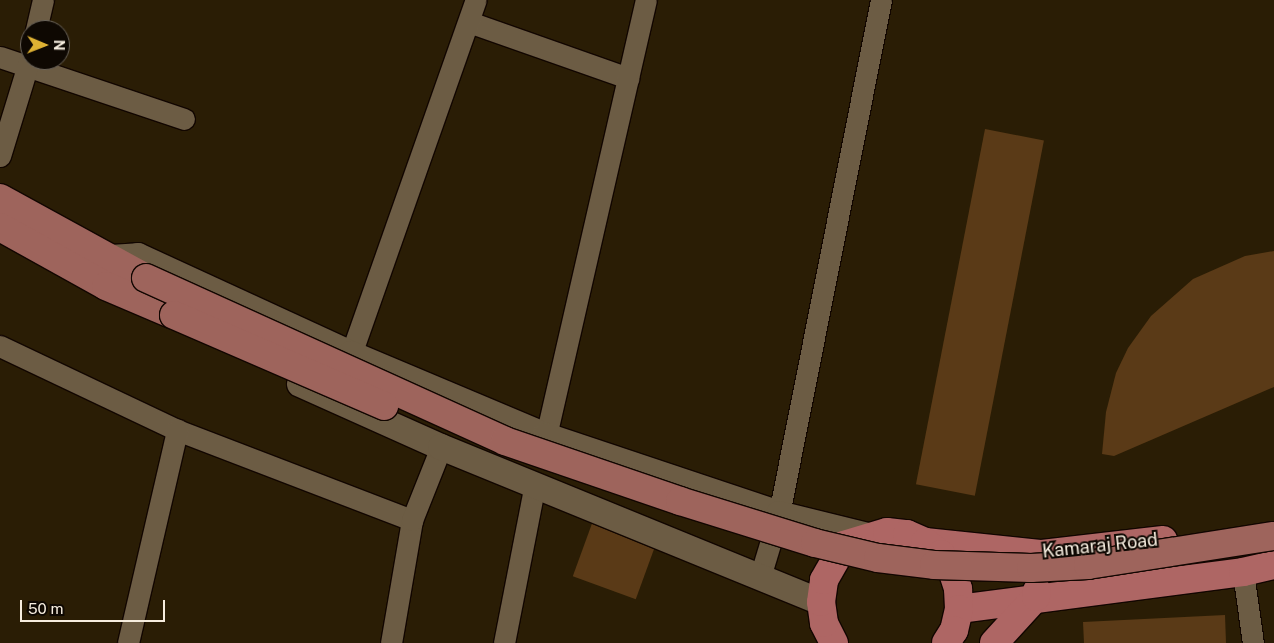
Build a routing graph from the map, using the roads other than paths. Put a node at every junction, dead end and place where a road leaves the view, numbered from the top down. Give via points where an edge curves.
1 (43, 0) edge
2 (476, 0) edge
3 (646, 0) edge
4 (881, 0) edge
5 (38, 20) edge
6 (469, 22) junction
7 (0, 57) edge
8 (20, 60) edge
9 (27, 70) edge
10 (51, 70) edge
11 (628, 78) junction
12 (184, 119) dead end
13 (0, 156) edge
14 (0, 198) edge
15 (0, 227) edge
16 (111, 258) junction
17 (106, 286) junction
18 (0, 346) edge
19 (351, 354) junction
20 (177, 430) junction
21 (546, 436) junction
22 (441, 447) junction
23 (535, 484) junction
24 (779, 514) junction
25 (412, 520) junction
26 (1274, 522) edge
27 (868, 536) junction
28 (1274, 536) edge
29 (926, 542) junction
30 (1274, 550) edge
31 (1042, 554) junction
32 (1274, 566) edge
33 (1243, 572) junction
34 (760, 577) junction
35 (1036, 597) junction
36 (821, 602) junction
37 (959, 609) junction
38 (128, 643) edge
39 (391, 643) edge
40 (504, 643) edge
41 (834, 643) edge
42 (946, 643) edge
43 (994, 643) edge
44 (1253, 643) edge

1 - 5 street
2 - 6 street
3 - 11 street
4 - 24 street
6 - 11 street
6 - 19 street
7 - 8 street
9 - 13 street
10 - 12 street
11 - 21 street
14 - 16 main road
15 - 17 main road
16 - 19 street via 138,256
16 - 28 main road, bridge via 146,278 505,441 689,504 851,551 934,565 1088,566
17 - 22 street via 116,303
17 - 30 main road, bridge via 330,384 524,462 808,558 938,582 1014,586 1088,580
18 - 20 street
19 - 21 street
20 - 25 street
20 - 38 street
21 - 24 street
22 - 23 street
22 - 25 street
23 - 34 street
23 - 40 street
24 - 27 street
24 - 34 street
25 - 39 street
26 - 31 highway, Kamaraj Road via 1130,545
27 - 29 highway, Kamaraj Road via 894,533
27 - 36 highway, Kamaraj Road via 844,545 824,580
29 - 31 highway, Kamaraj Road
29 - 37 highway via 941,554 952,570 958,589
31 - 35 highway
32 - 33 highway
33 - 35 highway
33 - 44 street
34 - 36 street
35 - 37 highway
35 - 43 highway
36 - 41 highway via 824,623
37 - 42 highway via 954,630

